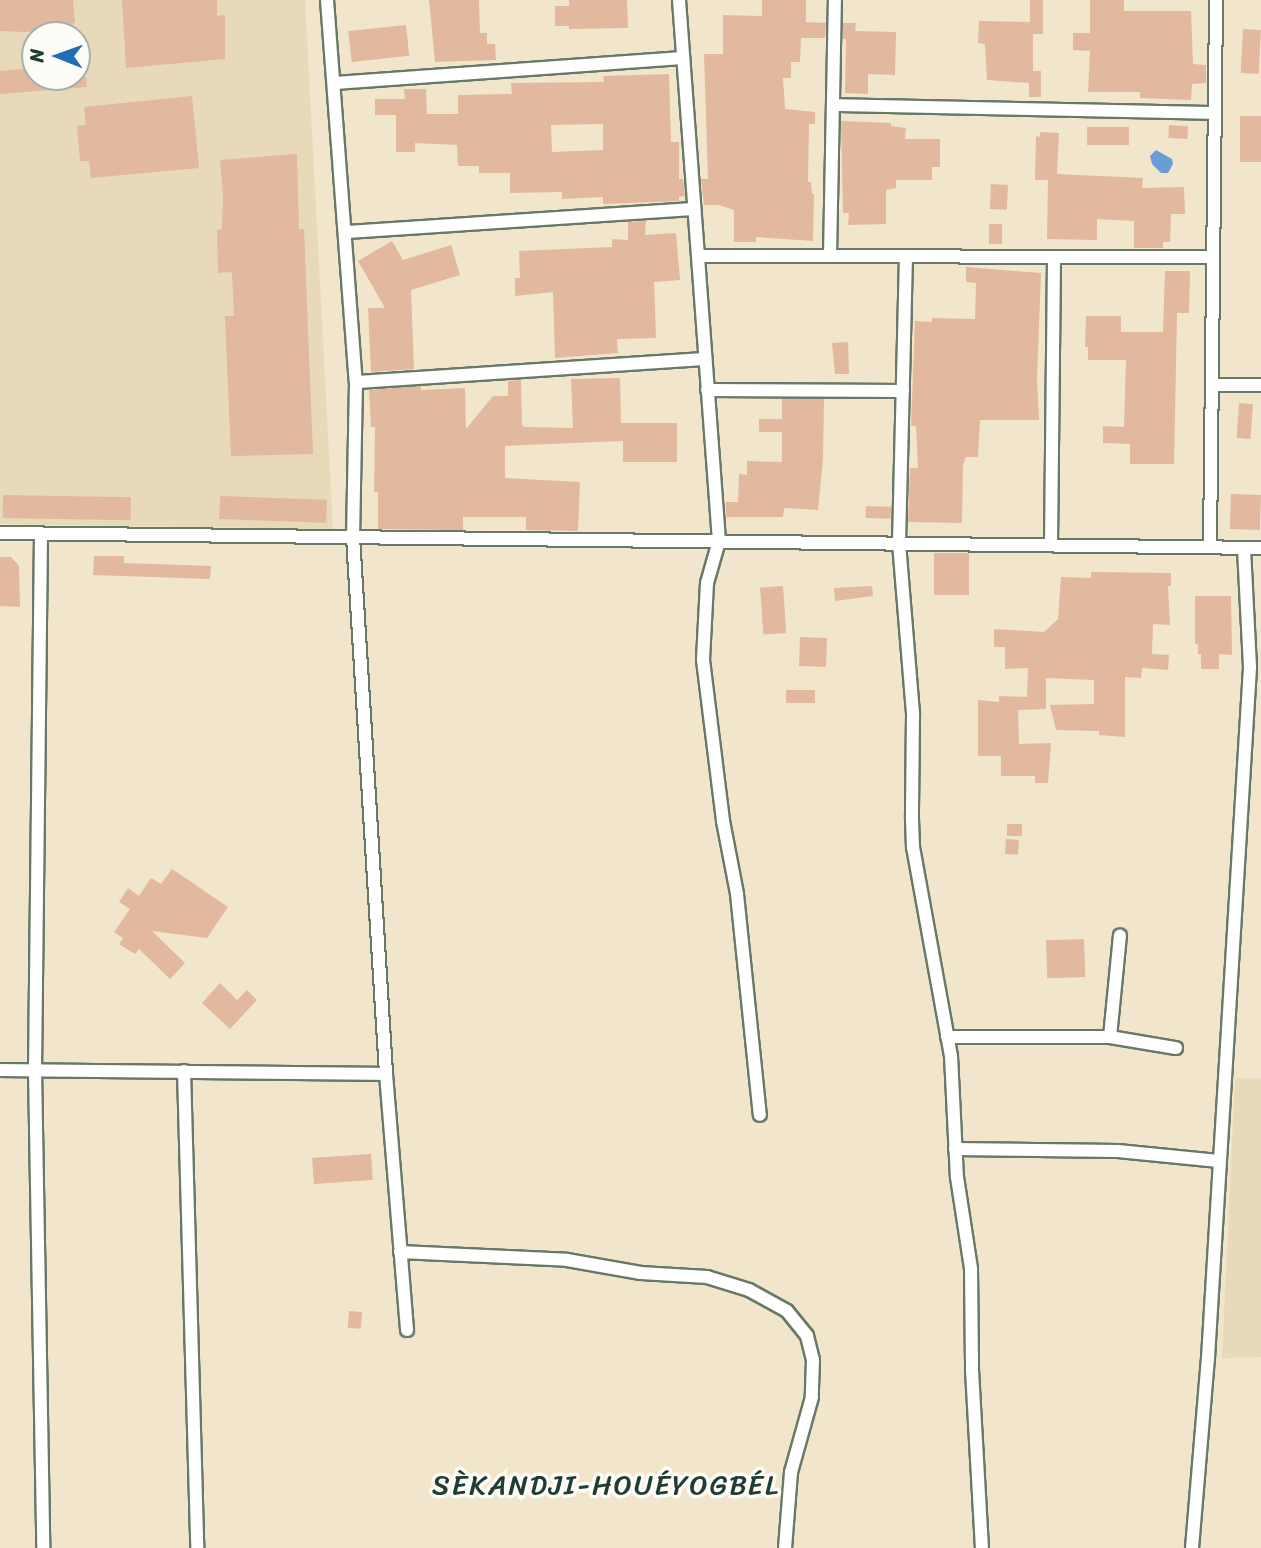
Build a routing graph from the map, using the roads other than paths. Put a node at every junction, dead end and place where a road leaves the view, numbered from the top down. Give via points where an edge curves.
1 (327, 0) edge
2 (679, 0) edge
3 (835, 0) edge
4 (1216, 0) edge
5 (683, 58) junction
6 (334, 83) junction
7 (833, 105) junction
8 (1215, 113) junction
9 (694, 209) junction
10 (346, 232) junction
11 (698, 256) junction
12 (830, 256) junction
13 (906, 257) junction
14 (1054, 257) junction
15 (1213, 257) junction
16 (705, 359) junction
17 (356, 382) junction
18 (1213, 385) junction
19 (1261, 385) edge
20 (707, 390) junction
21 (903, 391) junction
22 (0, 533) edge
23 (41, 534) junction
24 (352, 537) junction
25 (719, 541) junction
26 (899, 543) junction
27 (1051, 545) junction
28 (1210, 547) junction
29 (1244, 548) junction
30 (1261, 548) edge
31 (1120, 935) dead end
32 (947, 1037) junction
33 (1110, 1037) junction
34 (1176, 1048) dead end
35 (0, 1070) edge
36 (36, 1070) junction
37 (184, 1071) junction
38 (386, 1074) junction
39 (760, 1115) dead end
40 (955, 1149) junction
41 (1219, 1161) junction
42 (400, 1252) junction
43 (407, 1331) dead end
44 (43, 1548) edge
45 (197, 1548) edge
46 (785, 1548) edge
47 (982, 1548) edge
48 (1192, 1548) edge

1 - 6 street
2 - 5 street
3 - 7 street
4 - 8 street
5 - 6 street
5 - 9 street
6 - 10 street
7 - 8 street
7 - 12 street
8 - 15 street
9 - 10 street
9 - 11 street
10 - 17 street
11 - 12 street
11 - 16 street
12 - 13 street
13 - 14 street
13 - 21 street
14 - 15 street
14 - 27 street
15 - 18 street
16 - 17 street
16 - 20 street
17 - 24 street
18 - 19 street
18 - 28 street
20 - 21 street
20 - 25 street
21 - 26 street
22 - 23 street
23 - 24 street
23 - 36 street
24 - 25 street
24 - 38 street
25 - 26 street
25 - 39 street via 707,583 703,660 737,894
26 - 27 street
26 - 32 street via 913,715 913,847
27 - 28 street
28 - 29 street
29 - 30 street
29 - 41 street via 1250,667
31 - 33 street
32 - 33 street
32 - 40 street
33 - 34 street
35 - 36 street
36 - 37 street
36 - 44 street
37 - 38 street
37 - 45 street
38 - 42 street
40 - 41 street via 1118,1151
40 - 47 street via 971,1269
41 - 48 street
42 - 43 street
42 - 46 street via 567,1260 641,1273 706,1277 749,1290 787,1311 807,1336 813,1360 810,1409 791,1472

